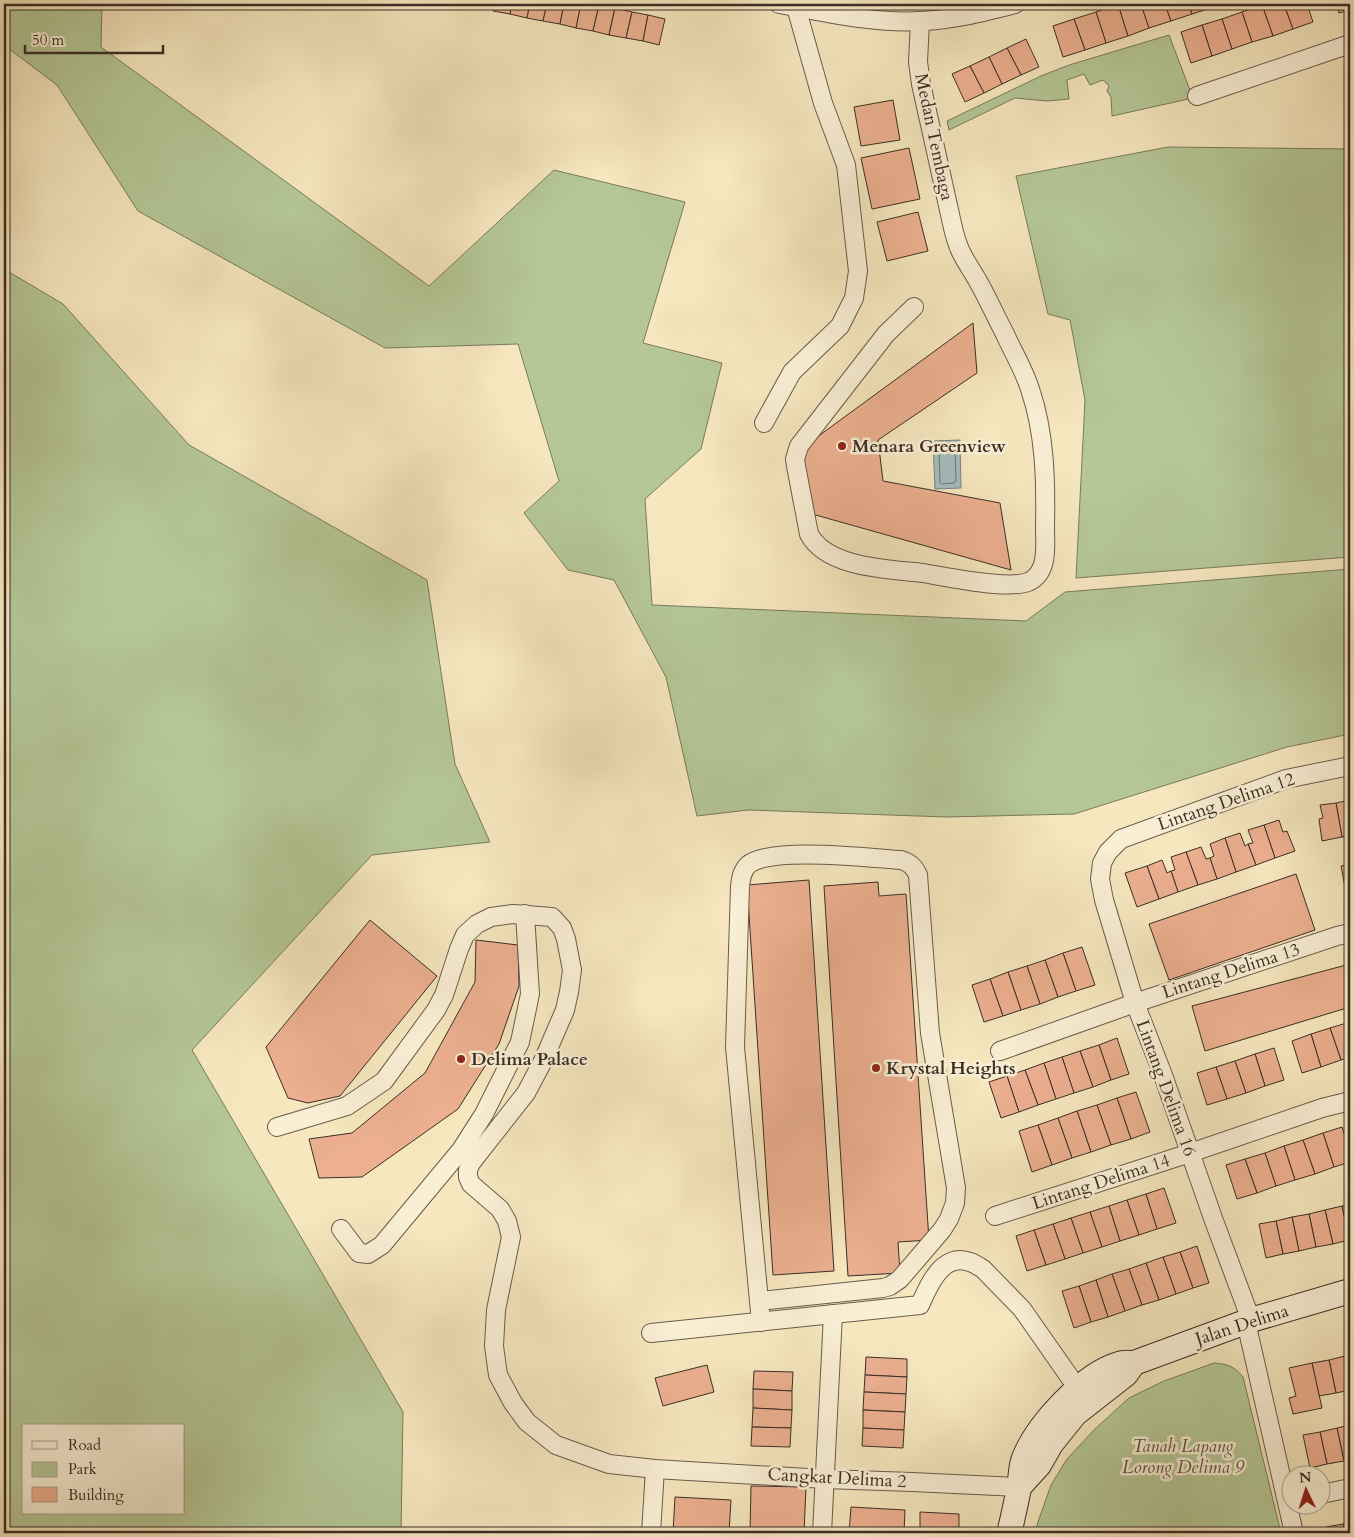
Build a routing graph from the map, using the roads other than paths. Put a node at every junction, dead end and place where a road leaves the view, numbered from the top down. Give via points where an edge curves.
1 (1015, 4) edge
2 (787, 5) edge
3 (920, 21) junction
4 (1350, 44) edge
5 (1197, 96) dead end
6 (914, 306) dead end
7 (764, 423) dead end
8 (1350, 766) edge
9 (1108, 852) joint
10 (525, 914) junction
11 (1350, 933) edge
12 (1135, 1003) junction
13 (1000, 1051) dead end
14 (1350, 1101) edge
15 (277, 1127) dead end
16 (1190, 1153) junction
17 (995, 1216) dead end
18 (341, 1228) dead end
19 (1350, 1291) edge
20 (759, 1301) junction
21 (833, 1314) junction
22 (1248, 1321) junction
23 (761, 1322) junction
24 (651, 1333) dead end
25 (1134, 1363) junction
26 (1078, 1389) junction
27 (655, 1469) junction
28 (1282, 1469) edge
29 (825, 1479) junction
30 (1019, 1487) junction
31 (1350, 1488) edge
32 (1332, 1492) edge
33 (1291, 1514) edge
34 (651, 1533) edge
35 (822, 1533) edge
36 (1010, 1533) edge
37 (1294, 1533) edge

1 - 3 street via 956,18
2 - 3 street via 884,21
2 - 7 street via 846,164 858,270 854,298 840,326 792,372
3 - 6 street, Medan Tembaga via 918,62 921,84 959,249 1016,357 1030,388 1038,418 1043,447 1044,563 1037,576 1028,582 990,583 851,563 820,549 809,534 796,466 799,446 886,334
4 - 5 street
8 - 9 street, Lintang Delima 12 via 1286,779 1121,839
9 - 12 street, Lintang Delima 16 via 1100,878
10 - 15 street via 491,917 465,934 436,1010 384,1081 347,1106
10 - 18 street via 530,994 520,1042 484,1114 461,1150 382,1245 368,1254 359,1253
10 - 27 street, Cangkat Delima 2 via 552,918 562,928 572,970 565,1010 543,1062 526,1093 468,1170 471,1184 500,1209 511,1237 496,1310 494,1346 498,1375 527,1422 556,1445 610,1464
11 - 12 street, Lintang Delima 13
12 - 13 street, Lintang Delima 13
12 - 16 street, Lintang Delima 16
14 - 16 street, Lintang Delima 14
16 - 17 street, Lintang Delima 14
16 - 22 street, Lintang Delima 16
19 - 22 street, Jalan Delima
20 - 20 street via 890,1286 900,1279 942,1230 955,1203 956,1188 930,1033 918,875 909,862 820,854 766,856 747,865 741,874 735,1048
20 - 23 street
21 - 23 street
21 - 26 street via 920,1305 940,1268 959,1260 975,1264 1022,1309
21 - 29 street
22 - 25 street, Jalan Delima
22 - 28 street, Lintang Delima 16
23 - 24 street
25 - 26 street, Jalan Delima via 1120,1363 1100,1372
25 - 30 street, Jalan Delima via 1126,1374 1075,1414 1051,1444 1040,1465
26 - 30 street, Jalan Delima via 1037,1432 1023,1460
27 - 29 street, Cangkat Delima 2
27 - 34 street
29 - 30 street, Cangkat Delima 2
29 - 35 street
30 - 36 street, Jalan Delima
31 - 32 street
33 - 37 street, Lintang Delima 16

